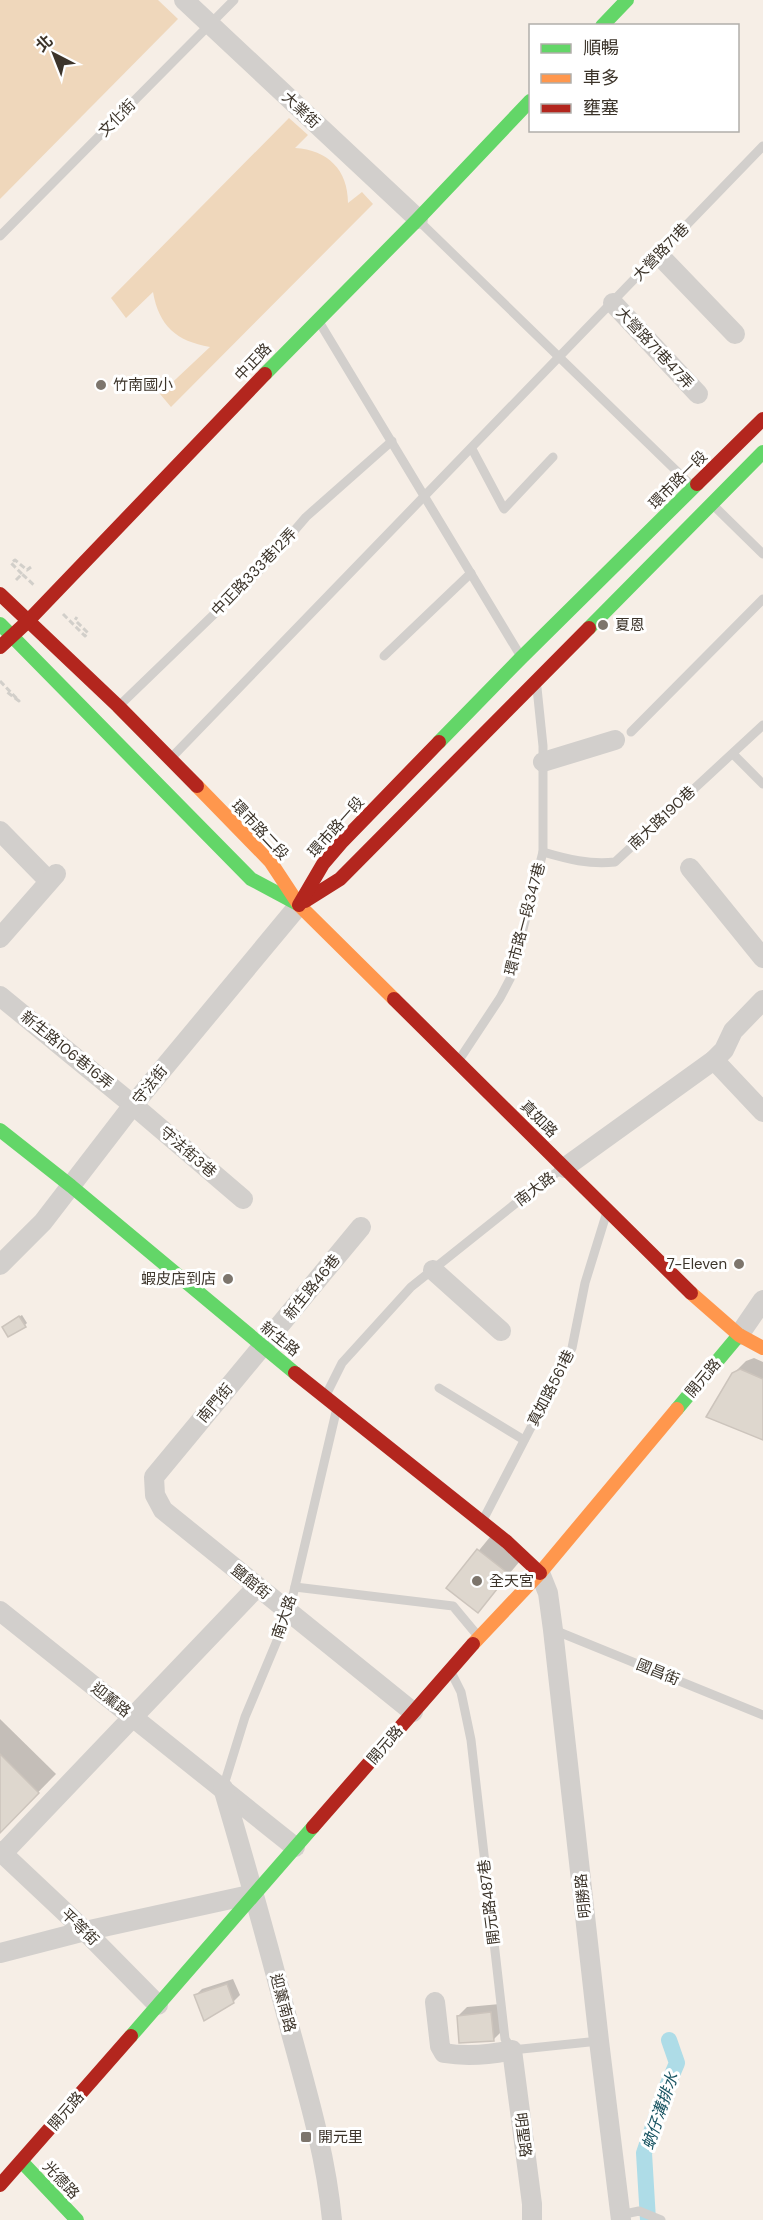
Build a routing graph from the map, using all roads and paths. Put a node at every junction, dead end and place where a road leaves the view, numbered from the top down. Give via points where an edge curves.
1 (184, 0) edge
2 (234, 0) edge
3 (627, 0) edge
4 (612, 22) edge
5 (209, 25) junction
6 (529, 103) edge
7 (763, 146) edge
8 (418, 219) junction
9 (0, 236) edge
10 (658, 255) junction
11 (613, 303) junction
12 (318, 319) junction
13 (735, 334) dead end
14 (560, 358) junction
15 (698, 394) dead end
16 (763, 419) edge
17 (392, 441) junction
18 (472, 449) junction
19 (763, 453) edge
20 (553, 457) dead end
21 (694, 487) junction
22 (426, 496) junction
23 (712, 504) junction
24 (763, 554) edge
25 (31, 567) dead end
26 (471, 573) junction
27 (22, 574) dead end
28 (0, 594) edge
29 (763, 599) edge
30 (77, 617) dead end
31 (27, 622) junction
32 (71, 622) dead end
33 (0, 624) edge
34 (11, 635) junction
35 (0, 647) edge
36 (384, 656) dead end
37 (529, 668) junction
38 (0, 681) edge
39 (7, 692) dead end
40 (118, 706) junction
41 (763, 725) edge
42 (623, 736) joint
43 (733, 754) junction
44 (170, 759) junction
45 (543, 762) junction
46 (763, 784) edge
47 (0, 831) edge
48 (543, 852) junction
49 (690, 868) dead end
50 (298, 905) junction
51 (0, 938) edge
52 (763, 958) edge
53 (0, 996) edge
54 (763, 1000) edge
55 (714, 1060) junction
56 (458, 1062) junction
57 (134, 1105) junction
58 (763, 1112) edge
59 (0, 1130) edge
60 (564, 1168) junction
61 (70, 1186) junction
62 (243, 1199) dead end
63 (607, 1211) junction
64 (361, 1227) dead end
65 (0, 1265) edge
66 (433, 1270) junction
67 (763, 1300) edge
68 (501, 1331) dead end
69 (739, 1335) junction
70 (262, 1347) junction
71 (763, 1348) edge
72 (439, 1388) dead end
73 (325, 1397) junction
74 (338, 1407) junction
75 (524, 1440) junction
76 (169, 1460) joint
77 (482, 1522) junction
78 (540, 1573) junction
79 (256, 1587) junction
80 (295, 1587) junction
81 (0, 1611) edge
82 (289, 1612) junction
83 (554, 1630) junction
84 (480, 1638) junction
85 (449, 1670) junction
86 (413, 1712) junction
87 (763, 1715) edge
88 (133, 1717) junction
89 (223, 1788) junction
90 (295, 1847) junction
91 (1, 1852) edge
92 (254, 1894) junction
93 (85, 1931) junction
94 (0, 1953) edge
95 (435, 2002) dead end
96 (158, 2006) junction
97 (598, 2041) junction
98 (512, 2050) junction
99 (22, 2162) junction
100 (0, 2185) edge
101 (627, 2215) edge
102 (660, 2219) edge
103 (77, 2220) edge
104 (332, 2220) edge
105 (532, 2220) edge

1 - 5 street, 大業街
2 - 5 lane, 文化街
3 - 4 main road
5 - 8 street, 大業街
5 - 9 lane, 文化街
6 - 8 main road, 中正路
7 - 10 lane, 大營路71巷
8 - 12 main road, 中正路
8 - 14 lane
10 - 11 lane, 大營路71巷
10 - 13 street
11 - 14 lane, 大營路71巷
11 - 15 street, 大營路71巷47弄
12 - 17 lane
12 - 31 main road, 中正路
14 - 18 lane, 大營路71巷
14 - 21 lane
16 - 21 main road, 環市路一段
17 - 22 lane
17 - 40 lane, 中正路333巷12弄 via 306,517 263,567
18 - 20 lane via 504,509
18 - 22 lane, 大營路71巷
19 - 23 main road, 環市路一段
21 - 37 main road, 環市路一段
22 - 26 lane
22 - 44 lane, 大營路71巷
23 - 24 lane
23 - 37 main road, 環市路一段
25 - 27 path via 27,570 15,560 11,562
26 - 36 lane
26 - 37 lane
28 - 31 main road, 環市路二段
29 - 42 lane
30 - 32 path via 75,620 88,633 85,636
31 - 34 main road, 中正路
31 - 40 main road, 環市路二段
33 - 34 main road
34 - 35 main road, 中正路
34 - 50 main road via 251,879
37 - 45 lane, 環市路一段347巷
37 - 50 main road, 環市路一段 via 341,843
37 - 50 main road, 環市路一段 via 340,879
38 - 39 path
40 - 44 main road, 環市路二段
41 - 43 lane, 南大路190巷
42 - 45 street
43 - 46 lane
43 - 48 lane, 南大路190巷 via 615,862 570,860
44 - 50 main road, 環市路二段 via 270,861
45 - 48 lane, 環市路一段347巷
47 - 51 street via 53,877
48 - 56 lane, 環市路一段347巷 via 510,979
49 - 52 street
50 - 56 main road, 真如路
50 - 57 street, 守法街
53 - 57 street, 新生路106巷16弄
54 - 55 street, 南大路 via 733,1031
55 - 58 street
55 - 60 street, 南大路
56 - 60 main road, 真如路
57 - 61 street, 守法街
57 - 62 street, 守法街3巷
59 - 61 main road, 新生路
60 - 63 main road, 真如路
60 - 66 lane, 南大路
61 - 65 street, 守法街 via 43,1222
61 - 70 main road, 新生路
63 - 69 main road, 真如路
63 - 75 lane, 真如路561巷 via 585,1284 572,1348
64 - 70 street, 新生路46巷
66 - 68 street
66 - 73 lane, 南大路 via 411,1287 342,1363
67 - 69 street, 開元路
69 - 71 main road, 真如路
69 - 78 main road, 開元路
70 - 73 main road, 新生路
70 - 76 street, 南門街
72 - 75 lane
73 - 74 main road, 新生路
74 - 77 main road, 新生路
74 - 80 lane, 南大路
75 - 77 lane, 真如路561巷
76 - 79 street, 鹽館街 via 154,1477 155,1495 163,1510
77 - 78 main road, 新生路
78 - 83 street, 明勝路
78 - 84 main road, 開元路
79 - 82 street, 鹽館街
79 - 88 street
80 - 82 lane, 南大路
80 - 84 lane via 453,1606
81 - 88 street, 迎薰路
82 - 86 street, 鹽館街
82 - 89 lane, 南大路 via 245,1717
83 - 87 lane, 國昌街
83 - 97 street, 明勝路
84 - 85 main road, 開元路
85 - 86 main road, 開元路
85 - 98 lane, 開元路487巷 via 461,1692 471,1740 505,2039
86 - 90 main road, 開元路
88 - 89 street, 迎薰路
88 - 91 street
89 - 90 street, 迎薰路
89 - 92 street, 迎薰南路
90 - 92 main road, 開元路
91 - 93 street, 平等街
92 - 93 street
92 - 96 main road, 開元路
92 - 104 street, 迎薰南路 via 317,2130
93 - 94 street
93 - 96 street, 平等街
95 - 98 street via 444,2053 483,2056
96 - 99 main road, 開元路
97 - 98 lane
97 - 101 street, 明勝路
98 - 105 street, 明聖路
99 - 100 main road, 開元路
99 - 103 main road, 光德路
101 - 102 lane

